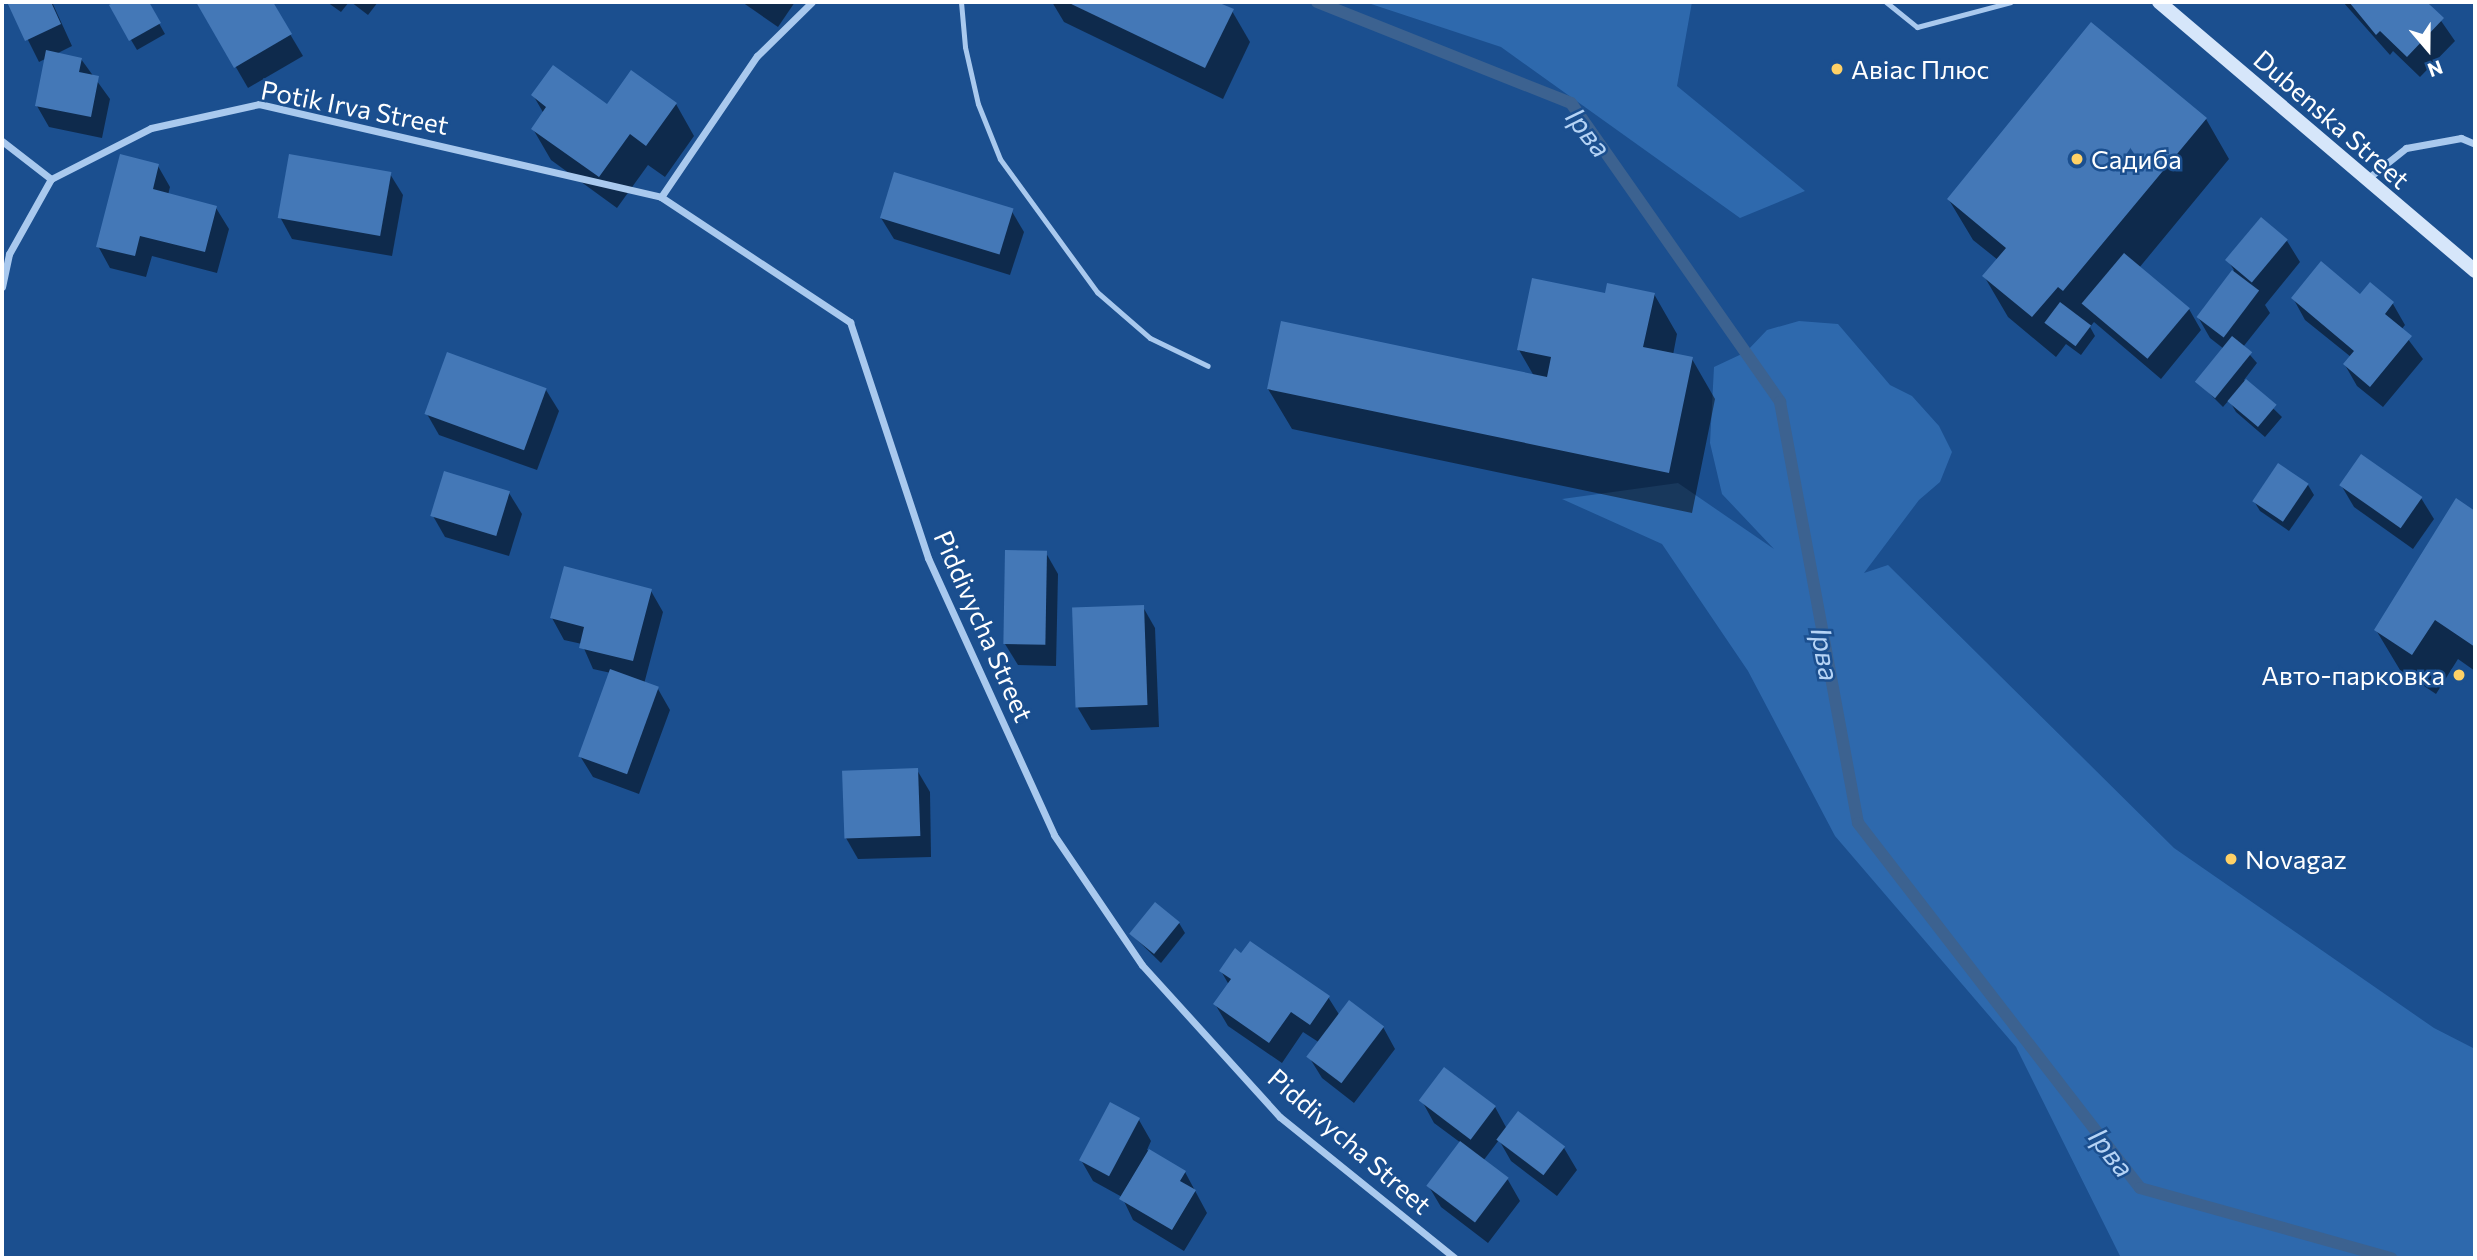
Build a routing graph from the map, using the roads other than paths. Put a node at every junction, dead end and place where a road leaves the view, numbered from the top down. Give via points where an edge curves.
1 (812, 2) edge
2 (961, 2) edge
3 (1886, 2) edge
4 (2011, 2) edge
5 (2159, 2) edge
6 (2, 141) edge
7 (2475, 144) edge
8 (51, 180) junction
9 (2365, 181) junction
10 (661, 197) junction
11 (2475, 271) edge
12 (2, 287) edge
13 (1208, 366) dead end
14 (1455, 1258) edge

1 - 10 street via 757,56
2 - 13 lane via 978,104 1000,159 1097,292 1150,338
3 - 4 lane via 1917,27
5 - 9 main road, Dubenska Street
6 - 8 street
7 - 9 street via 2460,138 2406,148
8 - 10 street, Potik Irva Street via 150,128 259,104
8 - 12 street via 9,254
9 - 11 main road, Dubenska Street
10 - 14 street, Piddivycha Street via 850,322 928,558 1054,835 1142,965 1280,1117

